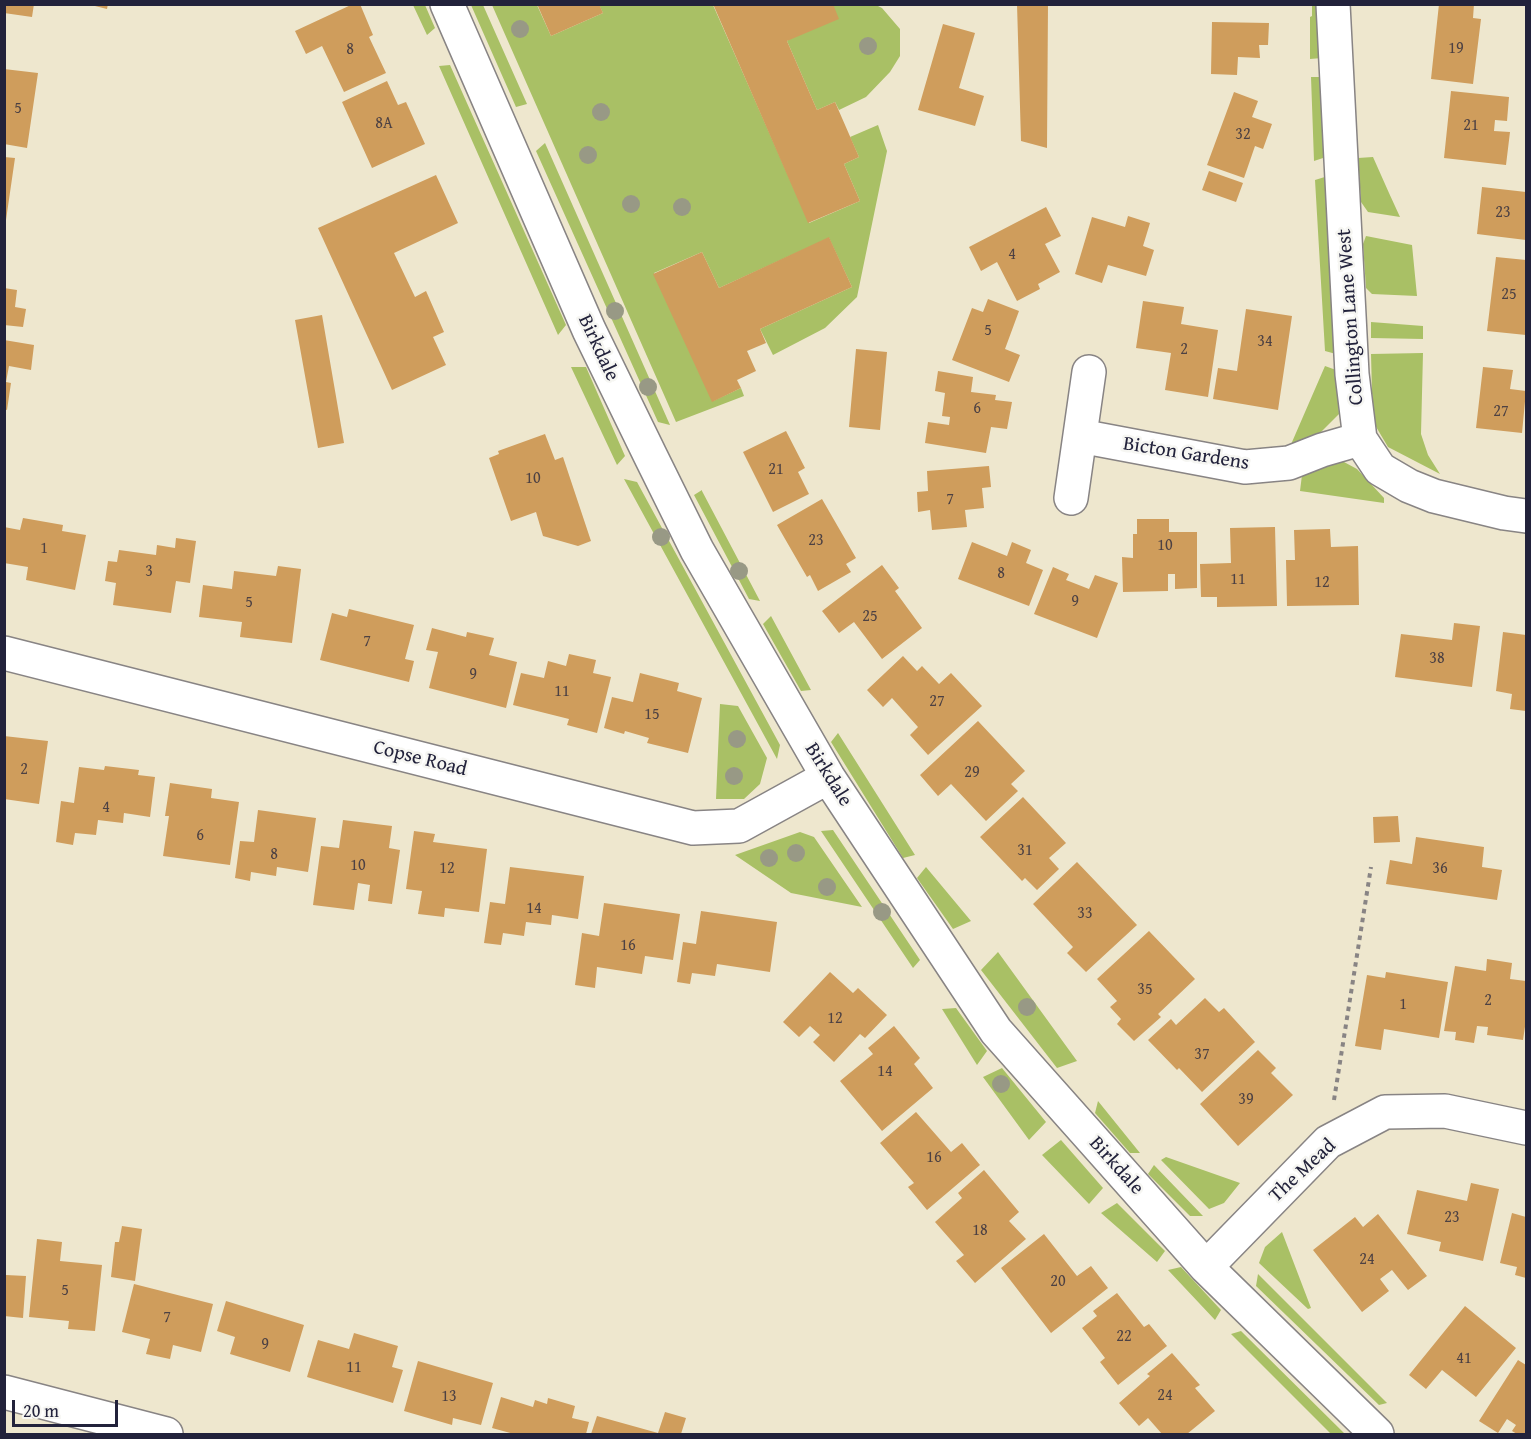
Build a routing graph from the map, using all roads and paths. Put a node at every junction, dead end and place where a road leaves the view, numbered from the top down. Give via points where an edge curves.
1 (447, 4) edge
2 (1333, 4) edge
3 (1089, 372) dead end
4 (1080, 436) junction
5 (1360, 439) junction
6 (1071, 498) dead end
7 (1527, 516) edge
8 (4, 653) edge
9 (828, 777) junction
10 (1371, 867) dead end
11 (1527, 1128) edge
12 (1328, 1142) junction
13 (1206, 1267) junction
14 (4, 1392) edge
15 (166, 1434) edge
16 (1377, 1434) edge

1 - 9 street, Birkdale via 589,330 697,550
2 - 5 street, Collington Lane West via 1352,374
3 - 4 street
4 - 5 street, Bicton Gardens via 1245,467 1289,463
4 - 6 street
5 - 7 street, Collington Lane West via 1380,469 1409,486 1434,496
8 - 9 street, Copse Road via 693,828 739,826
9 - 13 street, Birkdale via 996,1031
10 - 12 path
11 - 12 street, The Mead via 1444,1111 1385,1112
12 - 13 street, The Mead
13 - 16 street, Birkdale
14 - 15 street

